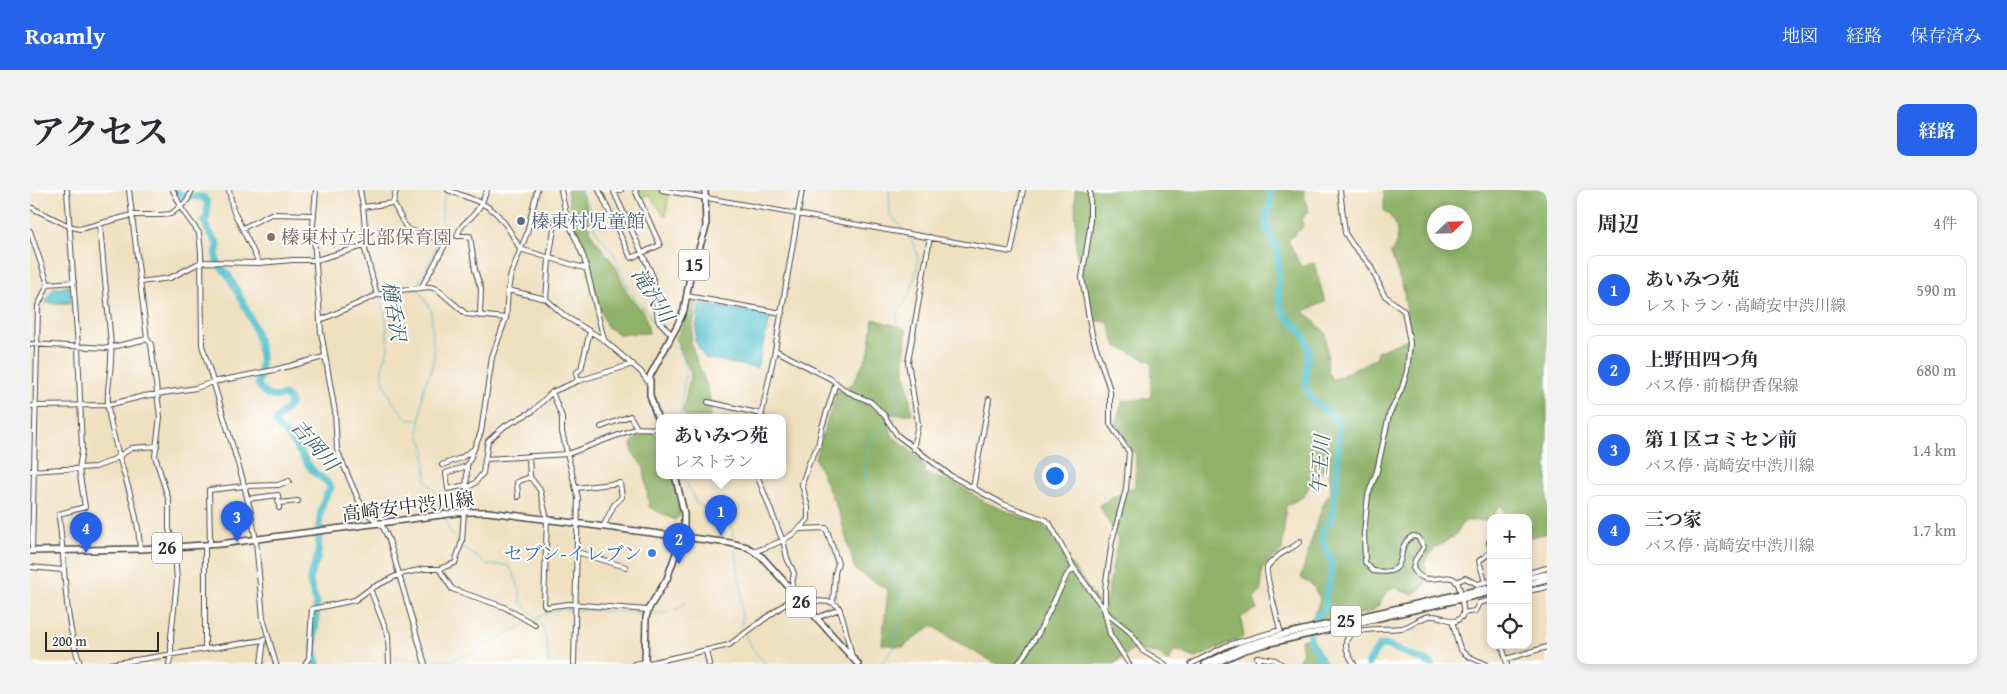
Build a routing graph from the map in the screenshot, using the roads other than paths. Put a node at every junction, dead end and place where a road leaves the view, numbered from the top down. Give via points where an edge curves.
1 (67, 190) edge
2 (129, 190) edge
3 (173, 190) edge
4 (229, 190) edge
5 (316, 190) edge
6 (360, 190) edge
7 (396, 190) edge
8 (448, 190) edge
9 (487, 190) edge
10 (537, 190) edge
11 (562, 190) edge
12 (599, 190) edge
13 (621, 190) edge
14 (635, 190) edge
15 (662, 190) edge
16 (705, 190) edge
17 (802, 190) edge
18 (1023, 190) edge
19 (1090, 190) edge
20 (1340, 190) edge
21 (192, 191) edge
22 (706, 196) junction
23 (392, 203) junction
24 (482, 203) junction
25 (181, 206) junction
26 (30, 207) edge
27 (363, 207) junction
28 (532, 212) junction
29 (132, 215) junction
30 (314, 215) junction
31 (798, 215) junction
32 (556, 217) junction
33 (567, 219) junction
34 (100, 224) junction
35 (68, 226) junction
36 (243, 228) junction
37 (30, 231) edge
38 (930, 237) junction
39 (364, 246) junction
40 (520, 249) junction
41 (642, 254) junction
42 (549, 259) junction
43 (316, 260) junction
44 (201, 262) junction
45 (259, 264) junction
46 (587, 270) junction
47 (74, 282) junction
48 (140, 282) junction
49 (48, 284) junction
50 (421, 288) junction
51 (508, 290) junction
52 (377, 295) junction
53 (686, 296) junction
54 (546, 299) junction
55 (782, 313) junction
56 (480, 316) junction
57 (506, 318) junction
58 (320, 320) junction
59 (590, 331) junction
60 (672, 336) junction
61 (147, 339) junction
62 (604, 340) junction
63 (30, 344) edge
64 (38, 345) junction
65 (78, 347) junction
66 (111, 348) junction
67 (775, 350) junction
68 (324, 357) junction
69 (633, 364) junction
70 (213, 382) junction
71 (578, 382) junction
72 (649, 383) junction
73 (836, 383) junction
74 (552, 392) junction
75 (157, 394) junction
76 (989, 399) dead end
77 (708, 402) dead end
78 (108, 405) junction
79 (30, 406) edge
80 (36, 406) junction
81 (80, 406) junction
82 (656, 414) edge
83 (754, 414) edge
84 (762, 414) edge
85 (602, 427) dead end
86 (656, 427) edge
87 (637, 428) junction
88 (157, 446) junction
89 (475, 448) junction
90 (913, 449) junction
91 (568, 454) junction
92 (119, 456) junction
93 (529, 456) junction
94 (485, 458) junction
95 (442, 465) dead end
96 (467, 466) junction
97 (79, 469) junction
98 (32, 471) edge
99 (530, 477) junction
100 (676, 479) edge
101 (759, 479) edge
102 (289, 481) dead end
103 (278, 485) junction
104 (244, 486) junction
105 (467, 486) junction
106 (576, 488) junction
107 (973, 488) junction
108 (278, 495) junction
109 (518, 497) dead end
110 (247, 499) junction
111 (298, 501) dead end
112 (465, 512) junction
113 (547, 519) junction
114 (32, 523) edge
115 (377, 523) junction
116 (577, 524) junction
117 (603, 528) junction
118 (799, 529) junction
119 (683, 536) junction
120 (256, 541) junction
121 (783, 541) junction
122 (1300, 541) dead end
123 (208, 545) junction
124 (174, 548) junction
125 (140, 549) junction
126 (64, 550) junction
127 (31, 551) edge
128 (577, 552) junction
129 (756, 552) junction
130 (1487, 555) edge
131 (30, 567) edge
132 (626, 567) dead end
133 (1074, 568) junction
134 (1547, 568) edge
135 (439, 569) junction
136 (63, 570) junction
137 (1532, 572) edge
138 (400, 574) junction
139 (1547, 574) edge
140 (1532, 577) edge
141 (1547, 580) edge
142 (1456, 582) junction
143 (1485, 582) joint
144 (1532, 583) edge
145 (1487, 587) edge
146 (1547, 587) edge
147 (370, 589) junction
148 (791, 590) junction
149 (1532, 590) edge
150 (1487, 593) edge
151 (1461, 596) junction
152 (798, 598) junction
153 (1487, 601) edge
154 (833, 603) junction
155 (576, 605) junction
156 (840, 609) junction
157 (1104, 609) junction
158 (648, 610) junction
159 (1463, 613) junction
160 (816, 618) junction
161 (1452, 621) junction
162 (535, 625) dead end
163 (267, 637) junction
164 (263, 640) junction
165 (1547, 647) edge
166 (205, 649) junction
167 (1503, 649) edge
168 (706, 651) junction
169 (171, 654) junction
170 (852, 658) junction
171 (1506, 662) edge
172 (645, 663) edge
173 (80, 664) edge
174 (110, 664) edge
175 (169, 664) edge
176 (261, 664) edge
177 (276, 664) edge
178 (305, 664) edge
179 (389, 664) edge
180 (425, 664) edge
181 (574, 664) edge
182 (634, 664) edge
183 (709, 664) edge
184 (858, 664) edge
185 (1018, 664) edge
186 (1130, 664) edge
187 (1165, 664) edge
188 (1191, 664) edge
189 (1205, 664) edge
190 (1214, 664) edge
191 (1259, 664) edge
192 (1281, 664) edge
193 (1354, 664) edge
194 (1486, 664) edge

1 - 35 street
2 - 29 street
3 - 25 street
4 - 36 street via 233,210
5 - 30 street
6 - 27 street
7 - 23 street
8 - 24 street
9 - 24 street
10 - 28 street
11 - 33 street
12 - 41 street via 630,258
13 - 41 street via 614,192
14 - 41 street via 660,244
15 - 22 street
16 - 22 main road, 15
17 - 31 street
18 - 38 street via 1011,252
19 - 157 street via 1090,228 1082,278 1092,335 1110,390 1110,424 1129,452 1126,489 1112,541
20 - 142 street via 1345,233 1370,264 1384,295 1404,311 1410,343 1406,375 1389,415 1377,471 1368,495 1365,562 1373,571 1387,573 1393,570 1398,566 1406,541 1416,536 1424,547 1413,568 1428,580 1450,578
21 - 25 street
22 - 31 street
22 - 53 main road, 15 via 706,227
23 - 27 street
23 - 50 street via 407,229 444,240 444,247
24 - 40 street via 494,210 507,225
24 - 56 street via 461,226 457,236 470,236 481,289
25 - 29 street via 170,214
25 - 44 street via 198,233
26 - 35 street
27 - 39 street
28 - 32 street
28 - 40 street
29 - 34 street
29 - 48 street
30 - 36 street via 271,214
30 - 43 street
31 - 38 street
31 - 55 street
32 - 33 street
32 - 42 street
33 - 46 street
34 - 35 street via 80,229
34 - 66 street
35 - 47 street
36 - 45 street
37 - 49 street
38 - 90 street via 908,362 918,424
39 - 43 street
39 - 52 street
40 - 42 street
40 - 51 street
41 - 60 street via 655,284 658,320
42 - 46 street
42 - 54 street
43 - 45 street
43 - 58 street
44 - 45 street
44 - 48 street via 170,278
44 - 70 street via 202,345
46 - 62 street
47 - 49 street
47 - 65 street
48 - 61 street
49 - 64 street via 38,306
50 - 52 street
50 - 56 street via 433,287 466,314
51 - 54 street
51 - 57 street
52 - 58 street
53 - 55 street
53 - 60 main road, 15 via 681,318
54 - 59 street via 564,316
55 - 67 street
56 - 57 street
57 - 89 street via 492,357 481,432
58 - 68 street
59 - 62 street
59 - 71 street via 581,369 576,373
60 - 72 main road, 15 via 652,369
61 - 66 street
61 - 75 street via 151,344
62 - 69 street
63 - 64 street
64 - 65 street
64 - 80 street
65 - 66 street
65 - 81 street
66 - 78 street
67 - 73 street
67 - 84 street
68 - 70 street
68 - 115 street via 334,403 340,460 358,499
69 - 71 street
69 - 72 street
70 - 75 street
70 - 104 street
71 - 74 street
72 - 82 main road
73 - 90 street via 871,402 897,435
73 - 118 street via 818,446 802,484 809,516
74 - 91 street via 562,417
74 - 94 street via 533,411 495,434 488,442
75 - 78 street
75 - 88 street via 160,417
76 - 107 street
77 - 83 street
78 - 81 street
78 - 92 street
79 - 80 street
80 - 81 street
80 - 98 street
81 - 97 street via 82,450
85 - 87 street via 630,416
86 - 87 street
87 - 91 street
88 - 92 street via 132,448
88 - 124 street via 155,456 167,491 169,529
89 - 95 street
89 - 96 street
90 - 107 street
91 - 93 street
91 - 106 street
92 - 97 street via 95,467
92 - 125 street via 135,510
93 - 94 street
93 - 99 street
94 - 105 street via 483,473 475,483
96 - 105 street
96 - 105 street via 446,473 448,489
97 - 98 street
97 - 126 street via 85,507 60,514
98 - 114 street
99 - 109 street via 517,482
99 - 113 street via 540,490
100 - 119 main road via 684,513
101 - 121 street
102 - 103 street
103 - 104 street
103 - 108 street
104 - 110 street
104 - 123 street via 209,490
105 - 112 street
106 - 116 street
106 - 117 street via 620,483 622,497 614,504
107 - 133 street via 1005,505 1046,520
108 - 110 street
108 - 111 street via 279,506
110 - 120 street
112 - 113 main road, 高崎安中渋川線 / 26
112 - 115 main road, 高崎安中渋川線 / 26
112 - 135 street via 460,551 454,563
113 - 116 main road, 高崎安中渋川線 / 26
113 - 155 street via 544,604 550,608
114 - 127 street
115 - 120 main road, 高崎安中渋川線 / 26
115 - 138 street via 389,540
116 - 117 main road, 高崎安中渋川線 / 26
116 - 128 street
117 - 119 main road, 高崎安中渋川線 / 26
118 - 121 street
118 - 154 street via 826,528 838,563
119 - 129 main road, 高崎安中渋川線 / 26 via 741,545
119 - 158 main road via 668,579
120 - 123 main road, 高崎安中渋川線 / 26
120 - 163 street
121 - 129 street
121 - 148 street via 794,574
122 - 188 street via 1267,567 1280,630 1233,643
123 - 124 main road, 高崎安中渋川線 / 26
123 - 166 street
124 - 125 main road, 高崎安中渋川線 / 26
124 - 169 street via 177,581
125 - 126 main road, 高崎安中渋川線 / 26
126 - 127 main road, 高崎安中渋川線 / 26
126 - 136 street
128 - 132 street
128 - 155 street
129 - 148 main road, 高崎安中渋川線 / 26
130 - 143 street via 1479,561
131 - 136 street
133 - 157 street
133 - 185 street
134 - 137 street
135 - 138 street via 424,568
135 - 162 street via 452,589 504,607
136 - 173 street via 74,646
138 - 147 street
138 - 180 street
139 - 140 main road
141 - 144 main road
142 - 143 street via 1465,578 1477,584
142 - 151 street
145 - 151 main road, 25
146 - 149 street
147 - 178 street via 355,600 312,609 309,658
147 - 179 street via 388,635
148 - 152 main road, 高崎安中渋川線 / 26
150 - 151 main road, 25
151 - 159 street
151 - 189 main road, 25 via 1260,641
151 - 190 main road, 25 via 1262,645
152 - 154 street
152 - 160 main road, 高崎安中渋川線 / 26
152 - 168 street via 728,646
153 - 159 street via 1479,603 1475,611
154 - 156 street
155 - 158 street
155 - 181 street
156 - 160 street
156 - 170 street
157 - 186 street via 1110,634
157 - 187 street via 1130,632 1143,651
158 - 172 main road via 644,624
159 - 161 street
160 - 170 main road, 高崎安中渋川線 / 26
161 - 193 street via 1430,616 1402,628 1357,631 1348,638 1346,645
161 - 194 street via 1463,653
163 - 164 street
163 - 177 street
164 - 166 street
164 - 176 street
165 - 171 street
166 - 169 street
167 - 171 street
168 - 172 street
168 - 183 street
169 - 174 street
169 - 175 street
170 - 184 main road, 高崎安中渋川線 / 26
172 - 182 street
191 - 192 street via 1258,657

